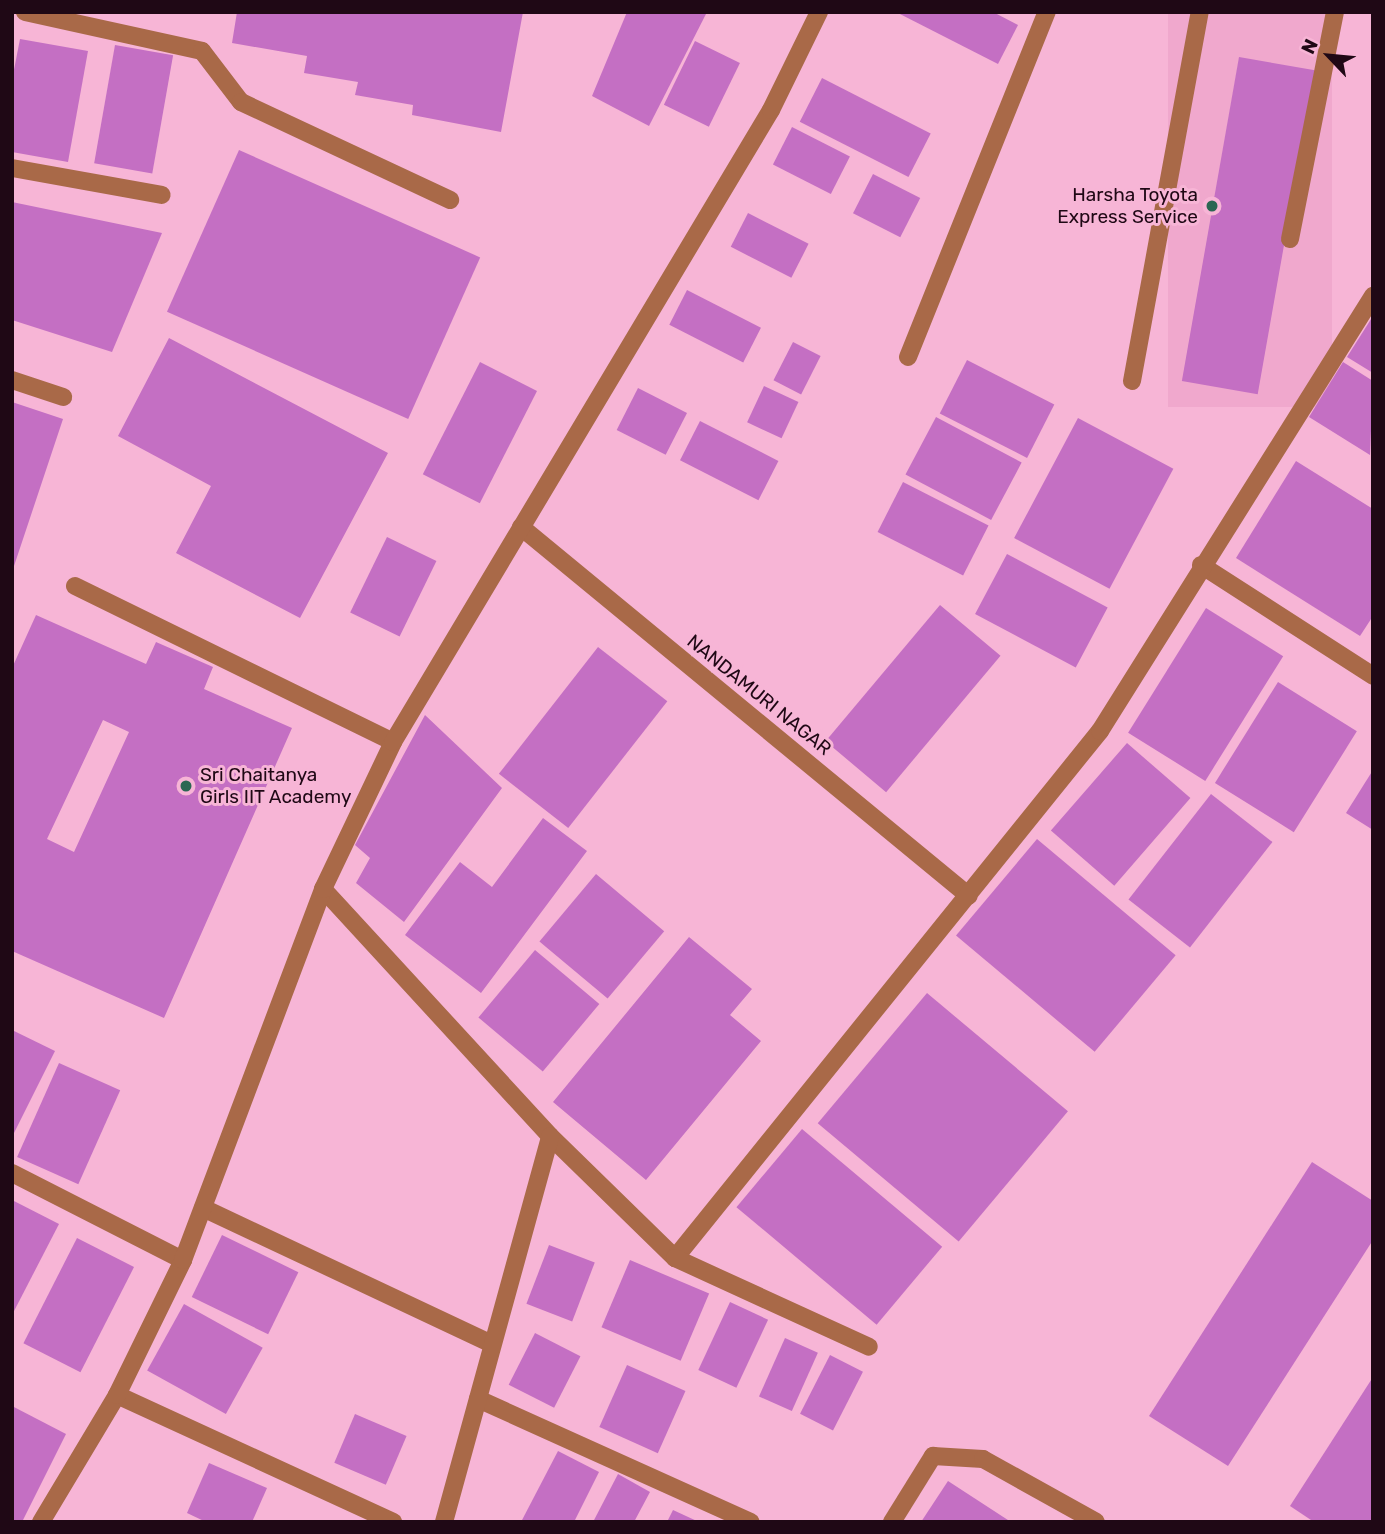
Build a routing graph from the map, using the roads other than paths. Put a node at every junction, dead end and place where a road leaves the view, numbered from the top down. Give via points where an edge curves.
1 (24, 12) edge
2 (819, 12) edge
3 (1047, 12) edge
4 (1200, 12) edge
5 (1335, 12) edge
6 (12, 168) edge
7 (162, 195) dead end
8 (450, 200) dead end
9 (1290, 239) dead end
10 (1373, 296) edge
11 (908, 357) dead end
12 (12, 380) edge
13 (1132, 381) dead end
14 (63, 397) dead end
15 (521, 527) junction
16 (1201, 565) junction
17 (75, 586) dead end
18 (1373, 676) edge
19 (393, 741) junction
20 (323, 890) junction
21 (969, 896) junction
22 (550, 1136) junction
23 (12, 1173) edge
24 (203, 1208) junction
25 (676, 1258) junction
26 (183, 1260) junction
27 (492, 1344) junction
28 (869, 1347) dead end
29 (117, 1395) junction
30 (478, 1399) junction
31 (41, 1522) edge
32 (393, 1522) edge
33 (444, 1522) edge
34 (751, 1522) edge
35 (892, 1522) edge
36 (1096, 1522) edge

1 - 8 street via 202,51 241,102
2 - 15 street via 771,110
3 - 11 street
4 - 13 street
5 - 9 street
6 - 7 street
10 - 16 street
12 - 14 street
15 - 19 street
15 - 21 street, NANDAMURI NAGAR
16 - 18 street
16 - 21 street via 1100,731
17 - 19 street
19 - 20 street
20 - 22 street
20 - 24 street
21 - 25 street
22 - 25 street
22 - 27 street
23 - 26 street
24 - 26 street
24 - 27 street
25 - 28 street
26 - 29 street
27 - 30 street
29 - 31 street
29 - 32 street
30 - 33 street
30 - 34 street
35 - 36 street via 933,1456 983,1459

